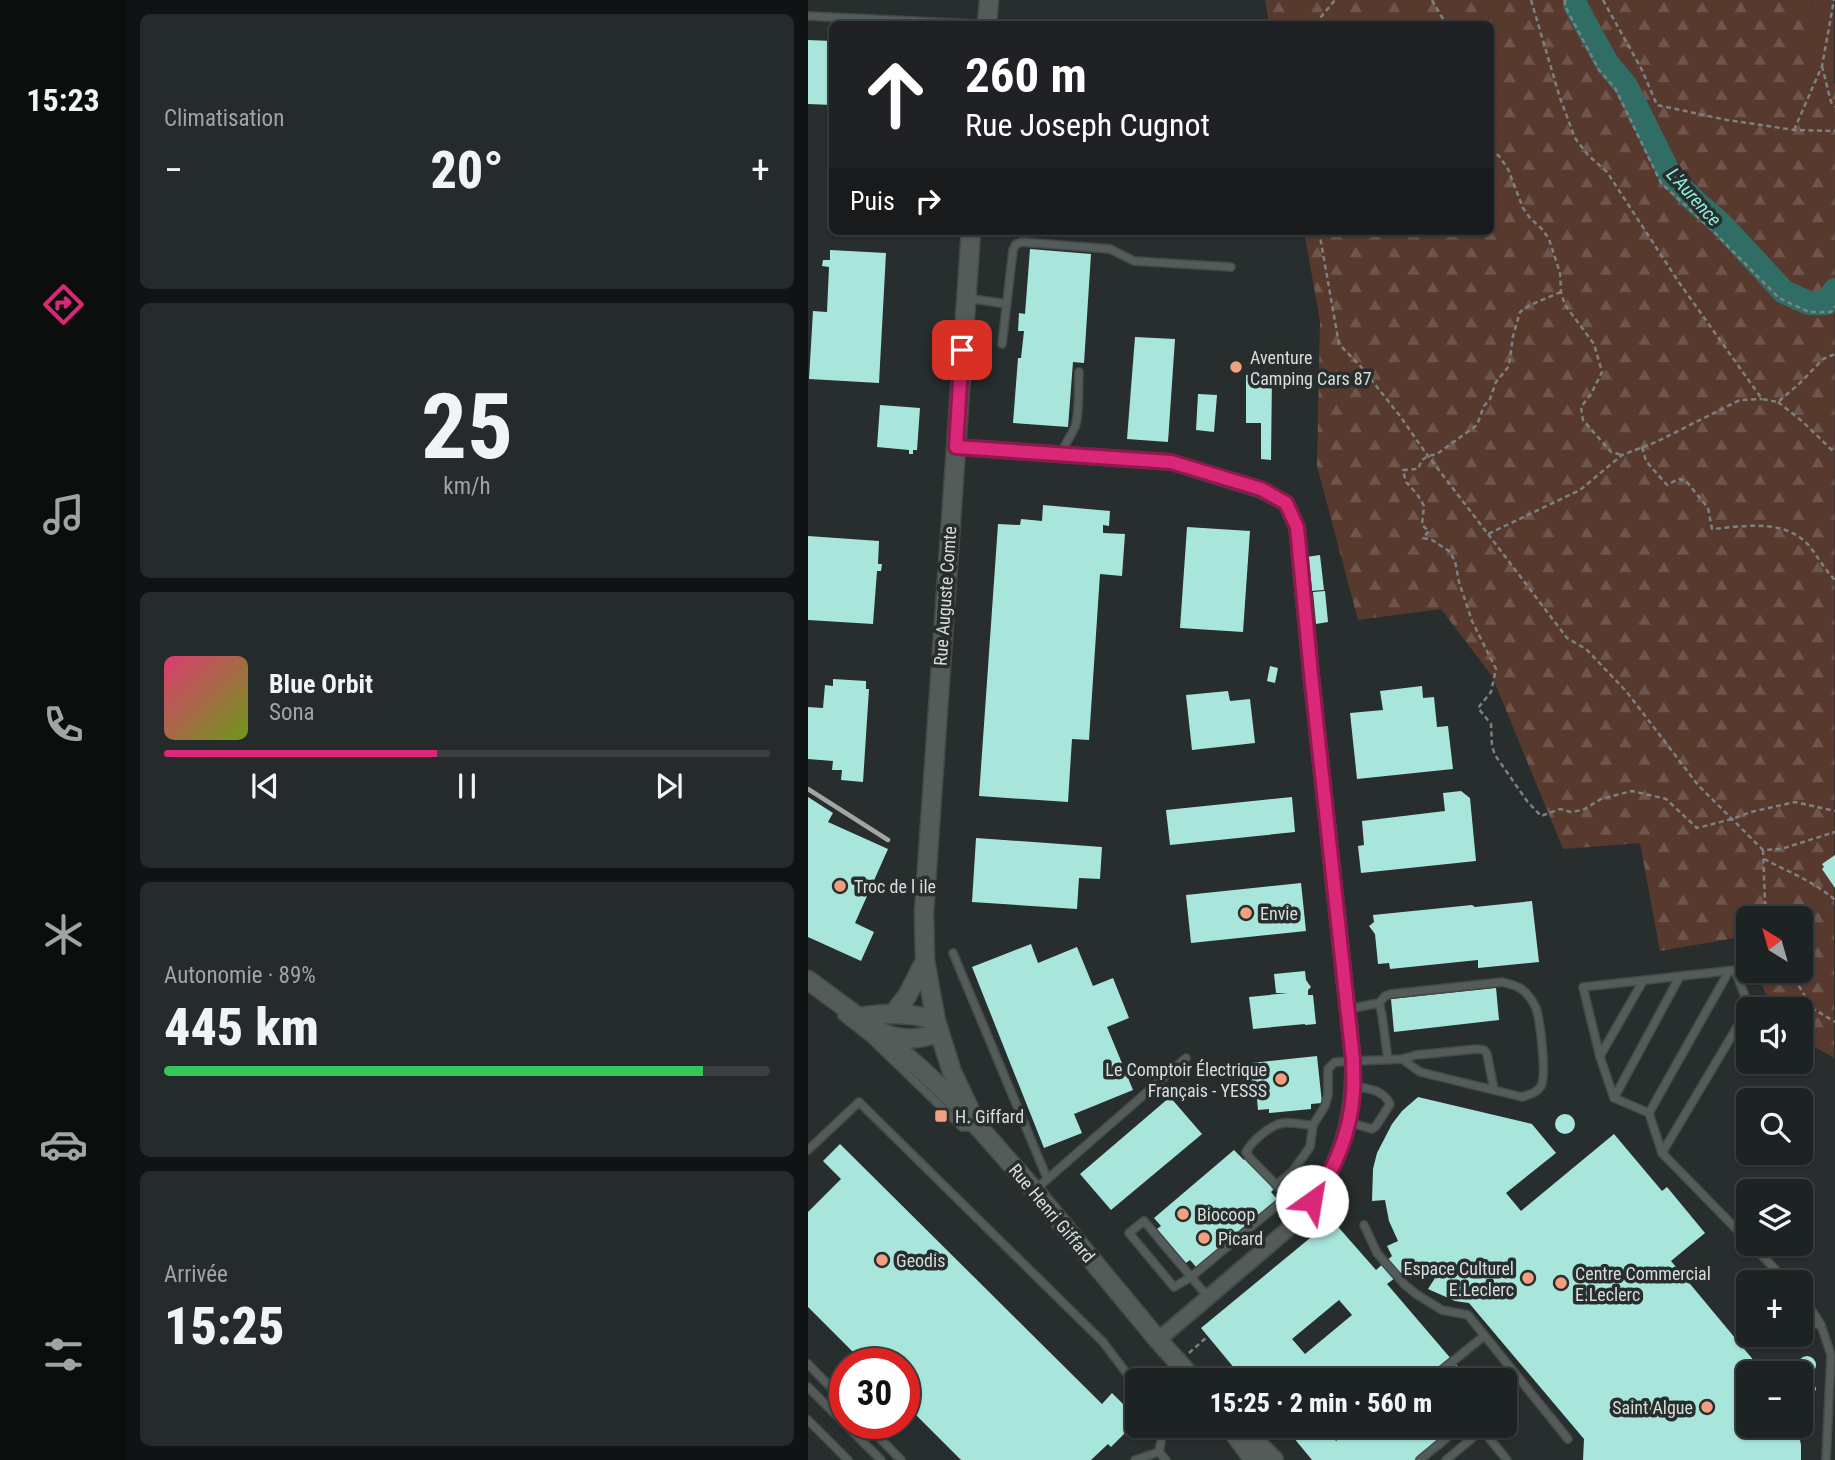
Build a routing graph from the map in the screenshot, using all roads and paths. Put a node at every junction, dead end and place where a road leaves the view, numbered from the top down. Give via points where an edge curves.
1 (989, 0) edge
2 (1335, 0) edge
3 (1432, 0) edge
4 (1531, 0) edge
5 (1565, 0) edge
6 (1603, 0) edge
7 (1834, 0) edge
8 (808, 16) edge
9 (912, 21) edge
10 (987, 21) edge
11 (1316, 21) edge
12 (1445, 21) edge
13 (1822, 66) junction
14 (1835, 107) edge
15 (1794, 130) junction
16 (1835, 131) edge
17 (1494, 152) edge
18 (971, 235) edge
19 (1320, 235) edge
20 (1231, 267) dead end
21 (1561, 292) junction
22 (966, 298) junction
23 (1007, 304) junction
24 (1835, 306) edge
25 (1002, 344) dead end
26 (1835, 354) edge
27 (1079, 372) dead end
28 (1762, 399) junction
29 (1778, 402) junction
30 (956, 447) junction
31 (1642, 447) junction
32 (1835, 453) edge
33 (1061, 455) junction
34 (1622, 455) junction
35 (1428, 456) junction
36 (1488, 534) junction
37 (1835, 580) edge
38 (1835, 811) edge
39 (1732, 819) junction
40 (1835, 832) edge
41 (1763, 850) junction
42 (1764, 859) junction
43 (1835, 900) edge
44 (1766, 906) edge
45 (953, 953) dead end
46 (925, 961) junction
47 (1729, 971) junction
48 (1680, 976) junction
49 (808, 980) edge
50 (1643, 981) junction
51 (1798, 984) edge
52 (808, 990) edge
53 (1379, 1003) junction
54 (1348, 1009) junction
55 (893, 1014) junction
56 (864, 1021) junction
57 (1835, 1022) edge
58 (938, 1027) junction
59 (1600, 1057) junction
60 (1186, 1058) dead end
61 (1402, 1059) junction
62 (1353, 1060) junction
63 (1388, 1060) junction
64 (1353, 1086) junction
65 (1494, 1090) junction
66 (1614, 1098) junction
67 (1649, 1112) junction
68 (1348, 1122) junction
69 (1313, 1125) junction
70 (978, 1127) junction
71 (808, 1150) edge
72 (1663, 1153) junction
73 (1040, 1184) junction
74 (1276, 1185) junction
75 (1287, 1197) junction
76 (1303, 1213) junction
77 (1364, 1224) dead end
78 (1736, 1229) edge
79 (1761, 1256) edge
80 (1775, 1270) edge
81 (1191, 1277) junction
82 (1208, 1297) junction
83 (1813, 1312) edge
84 (1813, 1323) edge
85 (1821, 1325) junction
86 (1208, 1336) dead end
87 (1484, 1336) junction
88 (1158, 1340) junction
89 (1178, 1362) junction
90 (808, 1364) edge
91 (1183, 1368) edge
92 (1444, 1368) edge
93 (1125, 1371) edge
94 (829, 1386) edge
95 (808, 1387) edge
96 (810, 1424) edge
97 (1162, 1438) edge
98 (1238, 1438) edge
99 (1252, 1438) edge
100 (1447, 1438) edge
101 (1470, 1438) edge
102 (1489, 1438) edge
103 (1568, 1438) dead end
104 (881, 1439) edge
105 (1159, 1452) junction
106 (848, 1460) edge
107 (881, 1460) edge
108 (901, 1460) edge
109 (1135, 1460) edge
110 (1166, 1460) edge
111 (1254, 1460) edge
112 (1274, 1460) edge
113 (1420, 1460) edge
114 (1446, 1460) edge
115 (1507, 1460) edge
116 (1826, 1460) edge

1 - 10 street
2 - 11 path
3 - 12 path
4 - 28 path via 1575,138 1607,172
5 - 24 path via 1661,183 1779,298 1809,312 1831,312
6 - 15 path via 1657,105
7 - 13 path
8 - 9 lane
13 - 14 path
13 - 15 path
15 - 16 path
17 - 21 path via 1508,169 1523,208 1549,239
18 - 22 street, Rue Auguste Comte
19 - 35 path via 1339,344
20 - 23 lane via 1134,261 1110,249 1022,242 1013,250
21 - 34 path via 1565,305 1594,344 1602,372 1581,407 1583,420 1611,452
21 - 35 path via 1520,312 1509,366 1477,425
22 - 23 lane
22 - 30 street, Rue Auguste Comte
23 - 25 lane
26 - 29 path via 1823,359
27 - 33 lane via 1076,421
28 - 29 path
28 - 31 path via 1740,400
29 - 32 path
30 - 33 street
30 - 46 street, Rue Auguste Comte via 924,912
31 - 34 path
31 - 37 path via 1646,461 1667,485 1686,481 1708,508 1712,530 1758,525 1787,529 1810,546
33 - 54 street via 1171,462 1261,489 1286,503 1297,527
34 - 36 path via 1580,490
35 - 36 path
35 - 39 path via 1418,469 1403,470 1406,482 1424,506 1422,525 1429,531 1423,538 1449,551 1455,561 1472,621 1496,669 1491,692 1478,708 1491,724 1495,755 1527,801 1541,816 1560,809 1583,810 1601,799 1632,791 1666,799 1697,828
36 - 39 path via 1567,638 1586,649 1626,691 1698,785
38 - 39 path via 1795,802
39 - 41 path
40 - 41 path
41 - 42 path
42 - 43 path
42 - 44 path
45 - 73 lane
46 - 55 street
46 - 58 street, Rue Auguste Comte
47 - 48 lane
47 - 67 lane
47 - 72 lane via 1735,970 1749,1007
48 - 50 lane
48 - 66 lane
49 - 56 street
50 - 59 lane
50 - 59 lane via 1583,987
51 - 57 path via 1812,1008
52 - 70 lane via 870,1038 962,1127
53 - 54 lane
53 - 63 lane
53 - 65 lane via 1391,994 1502,982 1525,991 1536,1007 1543,1082 1522,1097
54 - 62 street
55 - 56 street
55 - 58 street via 915,1016
56 - 58 street via 905,1039 919,1038
56 - 70 street, Rue Henri Giffard via 921,1069
58 - 70 street, Rue Auguste Comte via 952,1072
59 - 66 lane
60 - 73 lane
61 - 63 lane
61 - 65 lane via 1420,1072
61 - 65 lane via 1484,1050
62 - 63 lane
62 - 64 street
62 - 69 lane via 1335,1062 1328,1069 1328,1095
64 - 68 street
64 - 68 lane via 1375,1090 1390,1104 1372,1129
66 - 67 lane
67 - 72 lane
68 - 76 street via 1332,1169
69 - 74 lane via 1310,1147 1301,1162
69 - 74 lane via 1283,1123 1249,1146 1250,1158
70 - 73 street, Rue Henri Giffard
71 - 93 lane via 859,1102 1103,1342
72 - 78 lane
73 - 88 street, Rue Henri Giffard
74 - 75 lane
75 - 76 lane
75 - 81 lane
76 - 82 street
77 - 87 lane via 1377,1252 1404,1284 1442,1310 1468,1315
79 - 80 lane
81 - 81 lane via 1144,1222 1129,1233 1174,1287
81 - 82 lane
82 - 88 street
83 - 85 lane
84 - 85 lane
85 - 116 lane via 1831,1354
86 - 89 path
87 - 92 lane
87 - 103 lane
88 - 89 street, Rue Henri Giffard
89 - 91 street, Rue Henri Giffard
90 - 94 lane
95 - 107 lane
96 - 106 lane
97 - 105 lane
98 - 111 street
99 - 112 street
100 - 113 lane
101 - 114 lane
102 - 115 lane
104 - 108 lane
105 - 109 lane
105 - 110 lane

